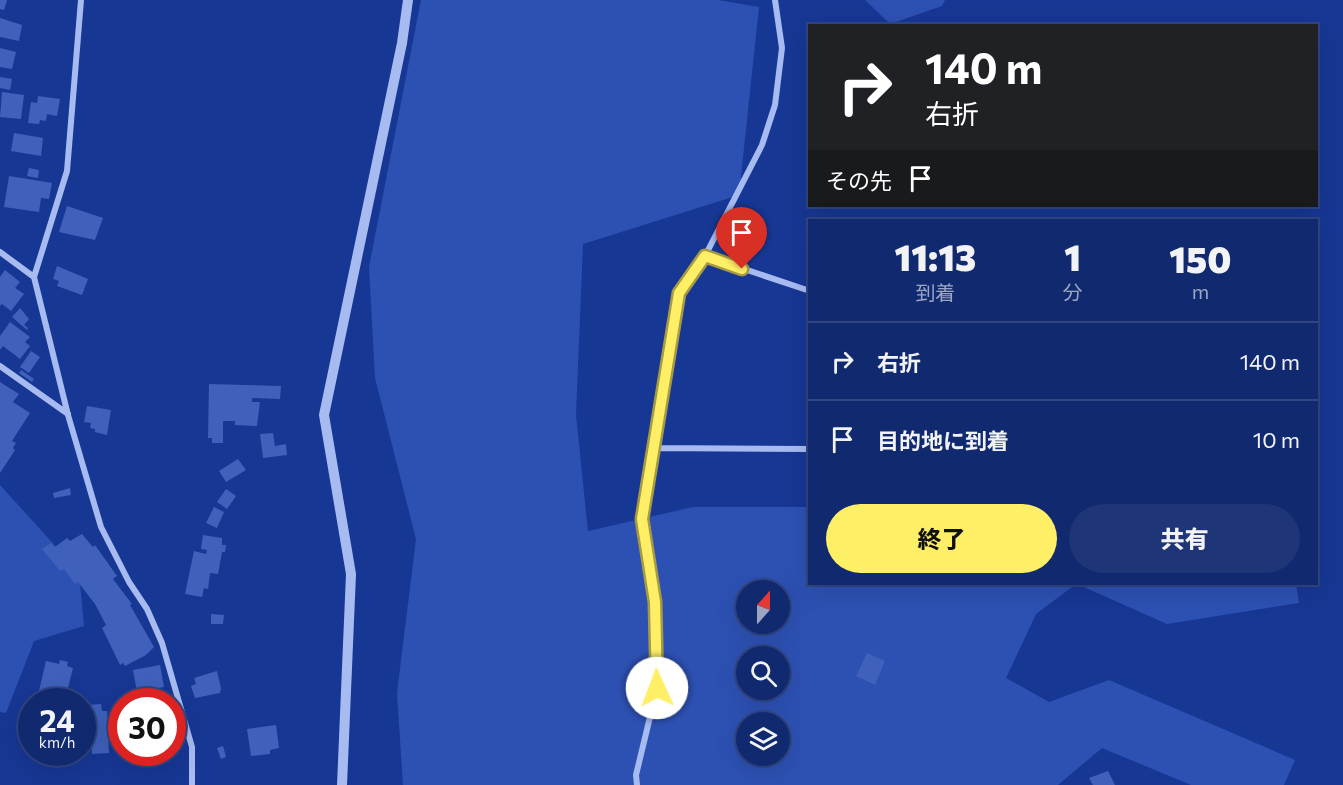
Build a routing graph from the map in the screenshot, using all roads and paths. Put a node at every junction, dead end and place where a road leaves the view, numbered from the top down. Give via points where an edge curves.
1 (81, 0) edge
2 (408, 0) edge
3 (775, 0) edge
4 (0, 252) edge
5 (705, 256) junction
6 (34, 277) junction
7 (808, 290) edge
8 (0, 366) edge
9 (68, 415) junction
10 (653, 448) junction
11 (808, 449) edge
12 (192, 785) edge
13 (342, 785) edge
14 (637, 785) edge

1 - 6 street via 67,171
2 - 13 street via 324,415 351,574
3 - 5 street via 782,48 775,105 762,145
4 - 6 street
5 - 7 street
5 - 10 street via 679,293
6 - 9 street
8 - 9 street
9 - 12 street via 101,527 162,643 192,747
10 - 11 street
10 - 14 street via 642,519 655,602 657,688

